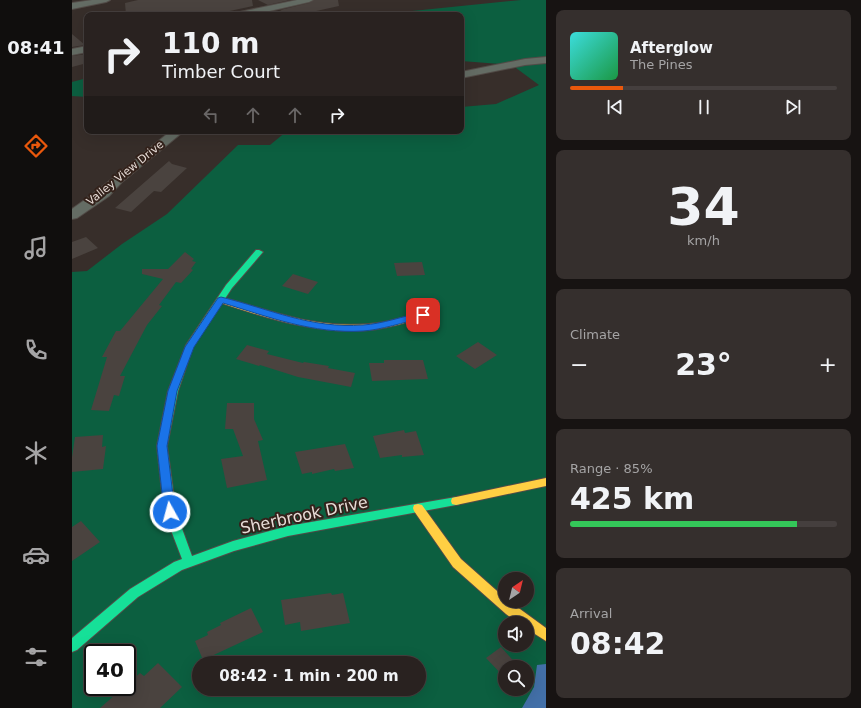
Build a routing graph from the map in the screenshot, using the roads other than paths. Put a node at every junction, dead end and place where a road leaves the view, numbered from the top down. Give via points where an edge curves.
1 (106, 0) edge
2 (309, 0) edge
3 (72, 6) edge
4 (254, 12) edge
5 (84, 50) edge
6 (72, 52) edge
7 (546, 60) edge
8 (464, 74) edge
9 (174, 134) edge
10 (72, 215) edge
11 (259, 252) dead end
12 (221, 300) junction
13 (423, 315) dead end
14 (546, 482) edge
15 (418, 508) junction
16 (189, 562) junction
17 (546, 635) edge
18 (72, 646) edge

1 - 3 street
2 - 4 street
5 - 6 street
7 - 8 street
9 - 10 street, Valley View Drive via 104,193
11 - 12 street
12 - 13 street via 322,328 364,328
12 - 16 street via 189,347 173,391 162,446 170,512
14 - 15 street, Sherbrook Drive
15 - 16 street, Sherbrook Drive via 288,531 233,546
15 - 17 street via 457,563 510,610
16 - 18 street, Sherbrook Drive via 134,593

